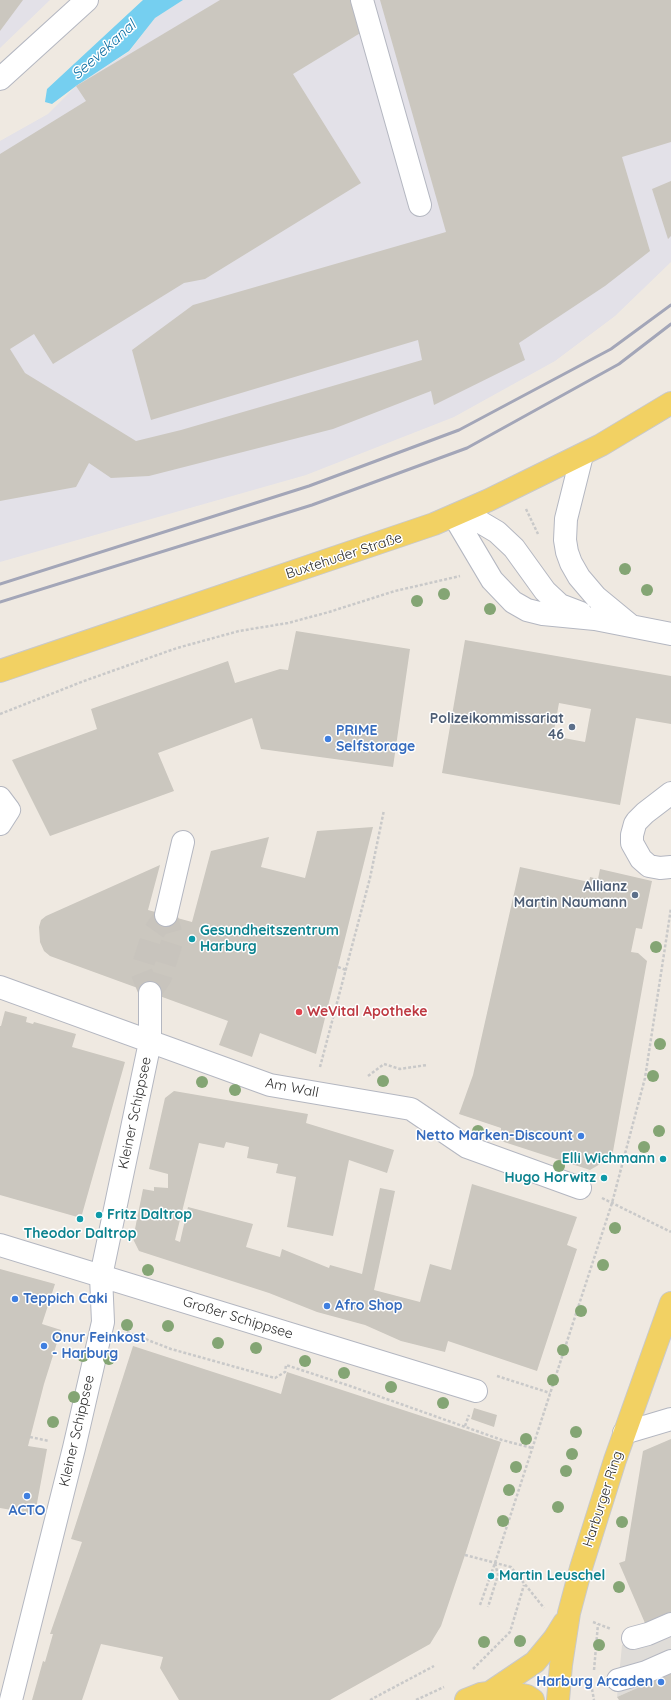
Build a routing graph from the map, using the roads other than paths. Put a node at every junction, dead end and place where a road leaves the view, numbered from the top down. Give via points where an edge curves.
1 (88, 0) edge
2 (362, 0) edge
3 (0, 79) edge
4 (420, 206) dead end
5 (671, 403) edge
6 (582, 455) junction
7 (454, 516) junction
8 (595, 619) junction
9 (630, 626) junction
10 (671, 634) edge
11 (0, 671) edge
12 (671, 794) edge
13 (0, 798) edge
14 (0, 824) edge
15 (183, 842) dead end
16 (671, 867) edge
17 (166, 915) dead end
18 (0, 987) edge
19 (150, 992) tunnel mouth
20 (150, 1042) junction
21 (580, 1188) road end
22 (0, 1245) edge
23 (101, 1276) junction
24 (671, 1303) edge
25 (667, 1328) edge
26 (476, 1391) dead end
27 (671, 1413) edge
28 (624, 1433) junction
29 (569, 1613) junction
30 (671, 1624) edge
31 (633, 1638) road end
32 (671, 1661) edge
33 (618, 1680) dead end
34 (492, 1691) junction
35 (554, 1695) edge
36 (11, 1700) edge
37 (466, 1700) edge
38 (533, 1700) edge

1 - 3 street
2 - 4 street
5 - 6 main road, Buxtehuder Straße
6 - 7 main road, Buxtehuder Straße
6 - 9 street via 566,519 567,552 579,577 596,597
7 - 8 street via 475,519 488,525 514,548 535,579 554,600 560,605
7 - 8 street via 492,580 513,602 527,610 543,614
7 - 11 main road, Buxtehuder Straße via 414,532
8 - 9 street
9 - 10 street
12 - 16 street via 637,821 632,834 632,844 641,859 649,866
13 - 14 street via 9,810
15 - 17 street
18 - 20 street, Am Wall
19 - 20 street, Kleiner Schippsee
20 - 21 street, Am Wall via 270,1085 411,1109 467,1146
20 - 23 street, Kleiner Schippsee
22 - 23 street, Großer Schippsee
23 - 26 street, Großer Schippsee
23 - 36 street, Kleiner Schippsee via 103,1322
24 - 25 main road, Harburger Ring
25 - 28 main road, Harburger Ring
27 - 28 street
28 - 29 main road, Harburger Ring
29 - 34 main road via 554,1639 535,1662
29 - 35 main road, Harburger Ring
30 - 31 street
32 - 33 street
34 - 37 main road
34 - 38 main road via 516,1692

